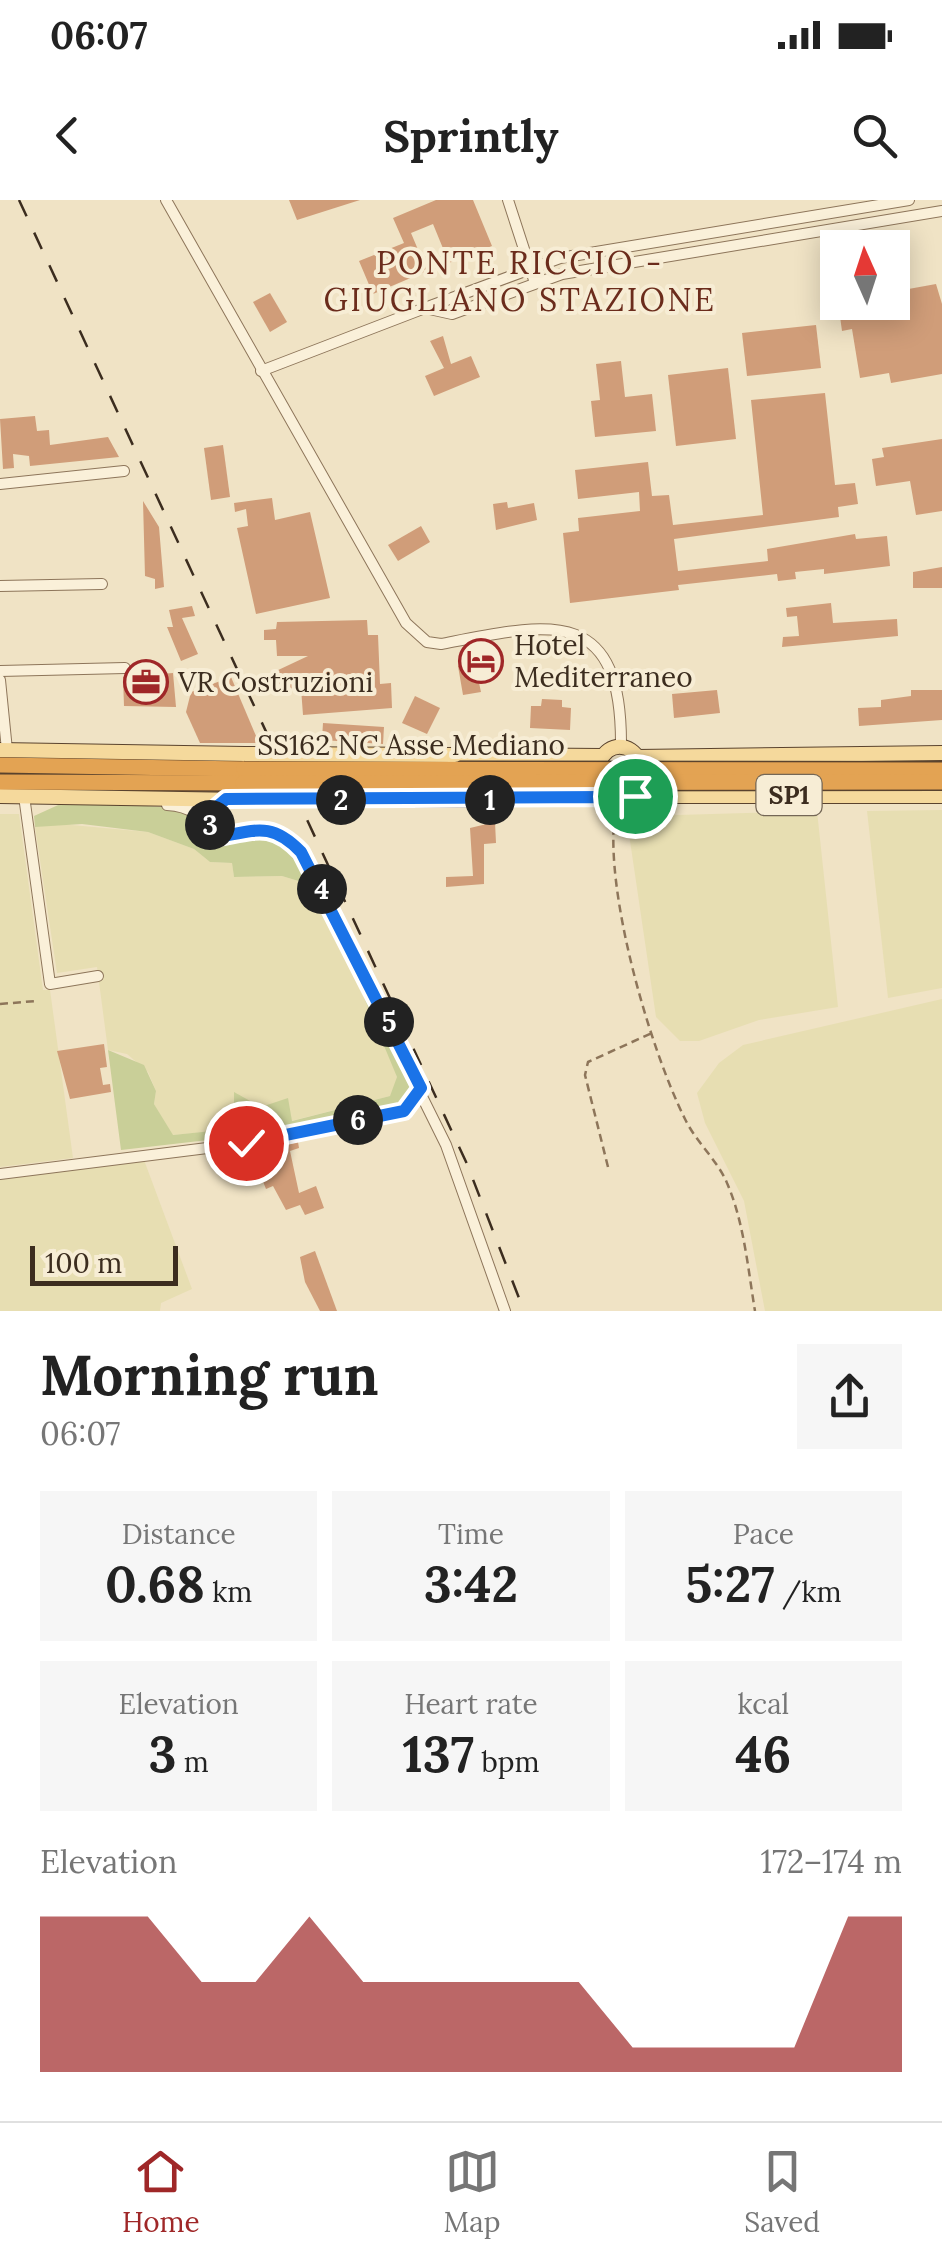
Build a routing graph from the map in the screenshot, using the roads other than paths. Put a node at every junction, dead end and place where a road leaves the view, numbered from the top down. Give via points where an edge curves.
1 (166, 200) edge
2 (508, 200) edge
3 (909, 200) edge
4 (942, 211) edge
5 (529, 266) junction
6 (535, 283) junction
7 (425, 308) junction
8 (261, 371) junction
9 (124, 471) dead end
10 (0, 484) edge
11 (102, 584) dead end
12 (0, 586) edge
13 (125, 668) dead end
14 (0, 671) edge
15 (0, 680) edge
16 (621, 746) junction
17 (942, 752) edge
18 (2, 755) edge
19 (942, 770) edge
20 (244, 776) junction
21 (0, 782) edge
22 (942, 782) edge
23 (0, 796) edge
24 (24, 796) junction
25 (942, 796) edge
26 (132, 798) junction
27 (226, 799) junction
28 (210, 825) junction
29 (98, 976) dead end
30 (421, 1088) junction
31 (0, 1174) edge
32 (505, 1311) edge

1 - 8 street
2 - 5 street
3 - 5 street
4 - 6 street
5 - 6 street
5 - 7 street
6 - 7 street via 452,314
7 - 8 street
8 - 16 street via 406,623 441,644 544,627 574,632 594,644 611,670 621,702
9 - 10 street
11 - 12 street
13 - 14 street
15 - 18 street
16 - 17 main road, SP1 via 639,759
16 - 20 main road, SP1, bridge via 600,759 455,756
18 - 20 highway, SS162 NC Asse Mediano
19 - 20 highway, SS162 NC Asse Mediano, bridge
20 - 21 highway, SS162 NC Asse Mediano
20 - 22 highway, SS162 NC Asse Mediano, bridge
20 - 25 main road, SP1, bridge via 456,800 604,794 624,802 637,793
20 - 27 main road, SP1
23 - 24 main road, SP1
24 - 26 main road, SP1
24 - 29 street via 50,984
26 - 27 main road, SP1
26 - 28 street via 184,806
27 - 28 street via 211,812
28 - 30 street via 219,837 261,829 284,835 301,852
30 - 31 street via 404,1111 302,1134
30 - 32 street

